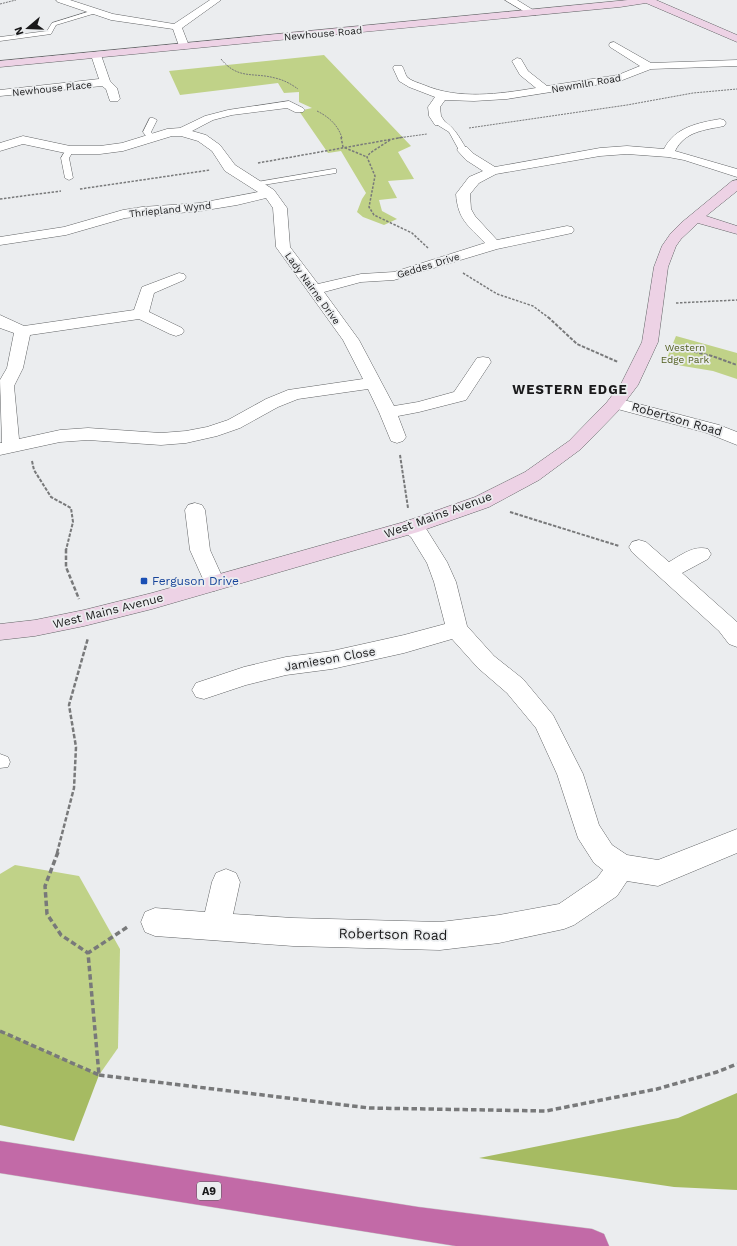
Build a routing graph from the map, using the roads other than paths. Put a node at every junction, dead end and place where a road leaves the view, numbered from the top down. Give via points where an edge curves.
1 (61, 0) edge
2 (216, 0) edge
3 (510, 0) edge
4 (647, 0) edge
5 (94, 12) junction
6 (533, 13) junction
7 (176, 28) junction
8 (735, 37) edge
9 (0, 39) edge
10 (614, 45) dead end
11 (184, 46) junction
12 (96, 55) junction
13 (517, 61) dead end
14 (737, 63) edge
15 (0, 64) edge
16 (649, 66) junction
17 (398, 68) dead end
18 (105, 82) junction
19 (545, 90) junction
20 (0, 93) edge
21 (442, 96) junction
22 (114, 99) dead end
23 (293, 103) dead end
24 (152, 120) dead end
25 (439, 122) joint
26 (720, 123) dead end
27 (19, 128) dead end
28 (182, 132) junction
29 (152, 138) junction
30 (22, 140) junction
31 (0, 147) edge
32 (70, 150) junction
33 (463, 150) joint
34 (668, 153) junction
35 (333, 171) dead end
36 (493, 171) junction
37 (737, 173) edge
38 (69, 178) dead end
39 (737, 184) edge
40 (263, 188) junction
41 (697, 218) junction
42 (567, 230) dead end
43 (737, 230) edge
44 (0, 241) edge
45 (494, 245) junction
46 (179, 276) dead end
47 (314, 290) junction
48 (141, 314) junction
49 (0, 320) edge
50 (23, 331) junction
51 (176, 331) dead end
52 (483, 362) dead end
53 (374, 383) junction
54 (616, 403) junction
55 (388, 412) junction
56 (397, 437) road end
57 (737, 439) edge
58 (13, 446) edge
59 (195, 510) dead end
60 (411, 527) junction
61 (639, 547) road end
62 (701, 554) dead end
63 (667, 572) junction
64 (214, 583) junction
65 (457, 629) junction
66 (0, 632) edge
67 (737, 638) edge
68 (204, 690) dead end
69 (737, 842) edge
70 (621, 867) junction
71 (226, 882) dead end
72 (155, 922) road end
73 (216, 926) junction
74 (0, 1157) edge
75 (592, 1246) edge

1 - 5 street
2 - 7 street
3 - 6 street
4 - 6 street, Newhouse Road
4 - 8 street
5 - 7 street
5 - 9 lane via 54,24 49,34
6 - 11 street, Newhouse Road
7 - 11 street
10 - 16 street
11 - 12 street, Newhouse Road
12 - 15 street, Newhouse Road
12 - 18 street, Newhouse Place
13 - 19 street, Newmiln Road via 524,73
14 - 16 street, Newmiln Road
16 - 19 street, Newmiln Road via 620,78
17 - 21 street, Newmiln Road via 403,79
18 - 20 street, Newhouse Place
18 - 22 street, Newhouse Place via 111,88
19 - 21 street, Newmiln Road via 490,98
21 - 25 street via 434,107
23 - 28 street via 209,118
24 - 29 lane via 147,132
25 - 33 lane via 452,131
26 - 34 street via 684,132 671,145
27 - 30 street
28 - 29 street via 171,132
28 - 40 street, Lady Nairne Drive via 202,138 216,148 230,168
29 - 32 street via 123,147
30 - 31 street
30 - 32 street
32 - 38 lane via 65,158
33 - 36 street
34 - 36 street via 627,150 600,152
34 - 37 street
35 - 40 lane
36 - 45 street via 474,180 463,194 464,209 469,218
39 - 41 street, West Mains Avenue
40 - 44 street, Thriepland Wynd via 237,201 136,212 66,231
40 - 47 street, Lady Nairne Drive via 280,208 283,247
41 - 43 street
41 - 54 street, West Mains Avenue via 676,236 669,246 661,267 650,342
42 - 45 street, Geddes Drive
45 - 47 street, Geddes Drive via 394,276 361,278
46 - 48 street via 147,290
47 - 53 street, Lady Nairne Drive via 351,340
48 - 50 street
48 - 51 street
49 - 50 street
50 - 58 street via 15,368 5,386
52 - 55 street via 460,396
53 - 55 street, Lady Nairne Drive
53 - 58 street via 294,394 234,424 186,437 161,439 88,434 60,436
54 - 57 street, Robertson Road via 713,429
54 - 60 street, West Mains Avenue via 575,445 532,476 480,502
55 - 56 street, Lady Nairne Drive
59 - 64 street via 200,550
60 - 64 street, West Mains Avenue
60 - 65 street via 418,532 437,562 446,582
61 - 63 street
62 - 63 street
63 - 67 street via 727,625
64 - 66 street, West Mains Avenue via 84,618
65 - 68 street, Jamieson Close via 390,648 251,674
65 - 70 street via 486,662 515,686 545,722 570,774 587,830 602,854
69 - 70 street via 658,873
70 - 73 street, Robertson Road via 607,887 564,916 499,929 440,936 293,932
71 - 73 street
72 - 73 street, Robertson Road
74 - 75 highway, A9 via 418,1224

